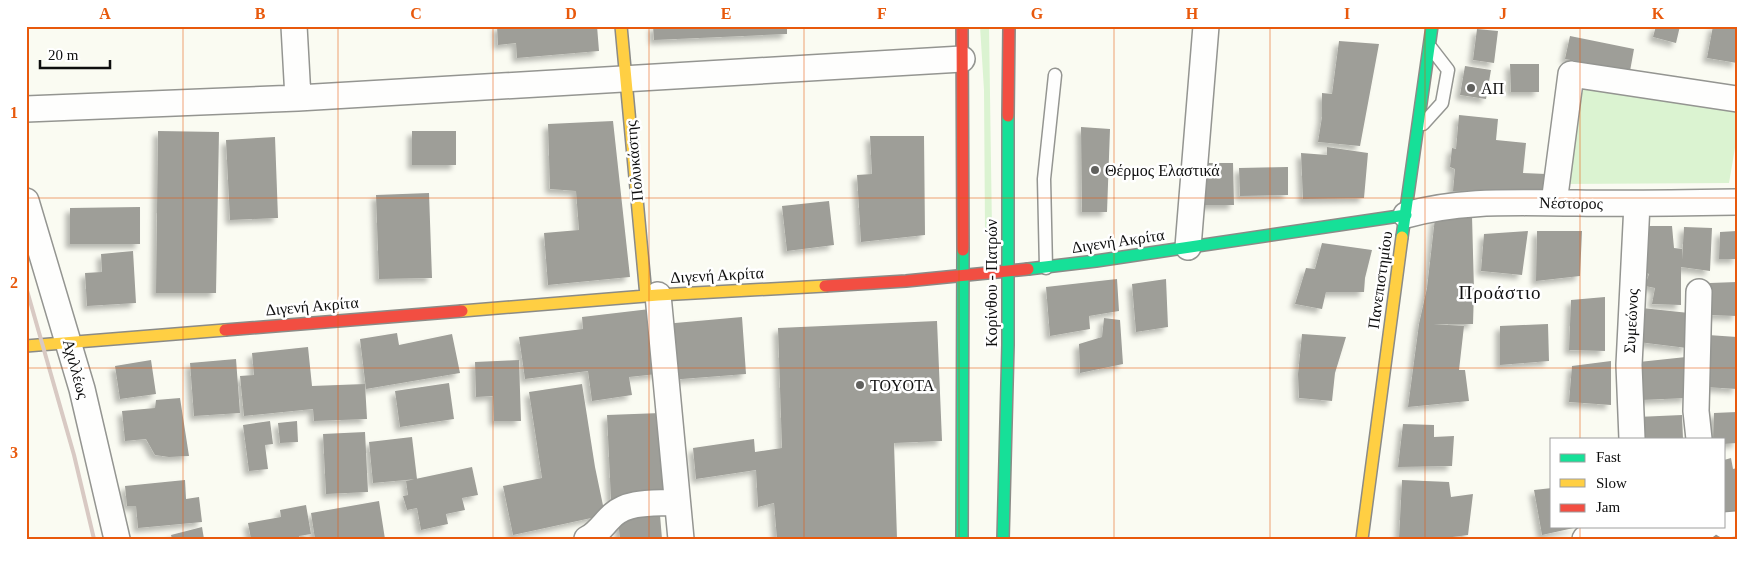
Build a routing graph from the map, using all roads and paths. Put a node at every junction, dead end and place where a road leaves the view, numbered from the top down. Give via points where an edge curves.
1 (294, 26) edge
2 (621, 26) edge
3 (962, 26) edge
4 (1009, 26) edge
5 (1206, 26) edge
6 (1432, 26) edge
7 (1430, 46) junction
8 (962, 60) junction
9 (1055, 75) dead end
10 (626, 78) junction
11 (298, 98) junction
12 (1737, 99) edge
13 (26, 109) edge
14 (1418, 130) junction
15 (26, 201) edge
16 (1737, 202) edge
17 (1554, 203) junction
18 (1637, 204) junction
19 (1406, 215) junction
20 (1188, 247) junction
21 (1046, 268) junction
22 (1008, 272) junction
23 (964, 276) junction
24 (1699, 292) dead end
25 (652, 295) junction
26 (68, 342) junction
27 (26, 346) edge
28 (1632, 438) edge
29 (1699, 438) edge
30 (677, 502) junction
31 (1672, 528) edge
32 (1637, 530) edge
33 (117, 539) edge
34 (587, 539) edge
35 (681, 539) edge
36 (962, 539) edge
37 (1003, 539) edge
38 (1362, 539) edge
39 (1585, 539) edge

1 - 11 street
2 - 10 main road, Πολυκάστης
3 - 8 main road, Κορίνθου - Πατρών
4 - 22 main road, Κορίνθου - Πατρών
5 - 20 street
6 - 7 main road, Πανεπιστημίου
7 - 14 main road, Πανεπιστημίου
7 - 14 lane via 1448,70 1442,103
8 - 10 street
8 - 23 main road, Κορίνθου - Πατρών
9 - 21 lane via 1044,179
10 - 11 street
10 - 25 main road, Πολυκάστης
11 - 13 street
12 - 17 street via 1570,74
14 - 19 main road, Πανεπιστημίου
15 - 26 street, Αχιλλέως
16 - 18 street, Νέστορος
17 - 18 street, Νέστορος
17 - 19 street, Νέστορος via 1473,203 1441,206
18 - 28 street, Συμεώνος via 1629,365
19 - 20 main road, Διγενή Ακρίτα
19 - 38 main road, Πανεπιστημίου
20 - 21 main road, Διγενή Ακρίτα
21 - 22 main road, Διγενή Ακρίτα
22 - 23 main road, Διγενή Ακρίτα
22 - 37 main road, Κορίνθου - Πατρών
23 - 25 main road, Διγενή Ακρίτα
23 - 36 main road, Κορίνθου - Πατρών
24 - 29 street via 1696,411
25 - 26 main road, Διγενή Ακρίτα
25 - 30 street, Πολυκάστης
26 - 27 main road, Διγενή Ακρίτα
26 - 33 street, Αχιλλέως
30 - 34 street via 623,508
30 - 35 street, Πολυκάστης
31 - 32 street
32 - 39 street

